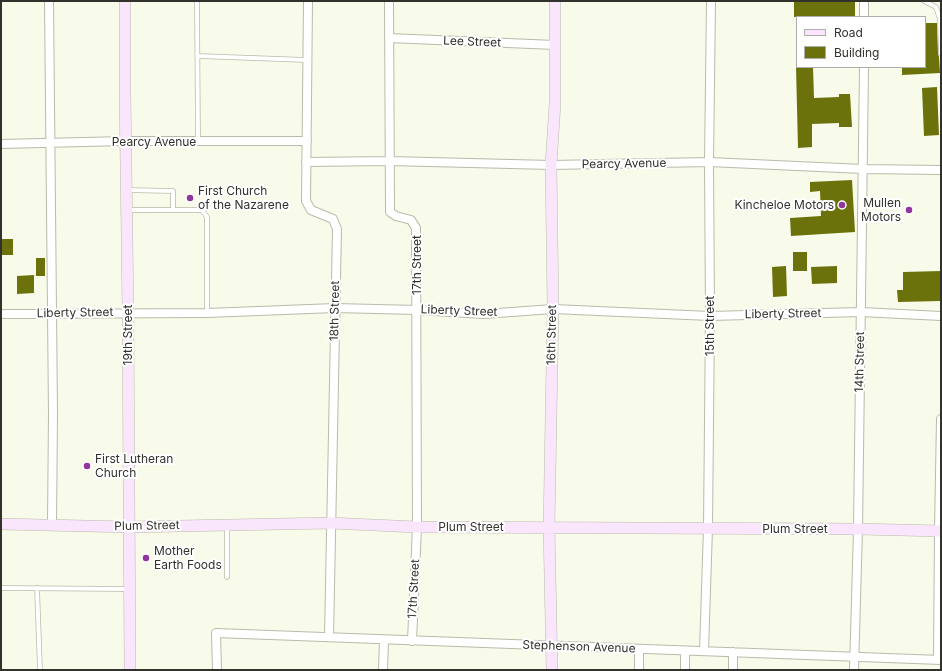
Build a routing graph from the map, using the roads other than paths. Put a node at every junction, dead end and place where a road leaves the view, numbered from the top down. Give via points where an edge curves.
1 (49, 1) edge
2 (125, 1) edge
3 (197, 1) edge
4 (308, 1) edge
5 (389, 1) edge
6 (555, 1) edge
7 (711, 1) edge
8 (864, 1) edge
9 (924, 1) edge
10 (864, 16) edge
11 (389, 38) junction
12 (555, 45) junction
13 (941, 54) edge
14 (198, 56) junction
15 (308, 60) junction
16 (864, 68) edge
17 (126, 141) junction
18 (308, 141) junction
19 (198, 142) junction
20 (51, 143) junction
21 (1, 144) edge
22 (389, 161) junction
23 (306, 162) junction
24 (709, 162) junction
25 (551, 165) junction
26 (862, 169) junction
27 (941, 170) edge
28 (126, 190) junction
29 (126, 210) junction
30 (174, 210) junction
31 (335, 308) junction
32 (553, 309) junction
33 (417, 310) junction
34 (128, 312) junction
35 (861, 312) junction
36 (52, 313) junction
37 (207, 313) junction
38 (1, 314) edge
39 (710, 316) junction
40 (941, 316) edge
41 (941, 419) edge
42 (330, 523) junction
43 (1, 524) edge
44 (227, 525) junction
45 (52, 526) junction
46 (129, 527) junction
47 (417, 527) junction
48 (549, 527) junction
49 (708, 528) junction
50 (858, 529) junction
51 (940, 531) edge
52 (227, 576) dead end
53 (1, 588) edge
54 (37, 588) junction
55 (130, 589) junction
56 (329, 637) junction
57 (384, 640) junction
58 (412, 641) junction
59 (552, 646) junction
60 (639, 649) junction
61 (685, 651) junction
62 (704, 651) junction
63 (733, 652) junction
64 (855, 657) junction
65 (939, 660) edge
66 (40, 670) edge
67 (130, 670) edge
68 (218, 670) edge
69 (383, 670) edge
70 (552, 670) edge
71 (639, 670) edge
72 (685, 670) edge
73 (733, 670) edge
74 (854, 670) edge

1 - 20 street
2 - 17 street, 19th Street
3 - 14 lane
4 - 15 street, 18th Street
5 - 11 street, 17th Street
6 - 12 street, 16th Street
7 - 24 street, 15th Street
8 - 10 street
9 - 13 lane via 936,7 940,18
11 - 12 street, Lee Street
11 - 22 street, 17th Street
12 - 25 street, 16th Street
14 - 15 lane
14 - 19 lane
15 - 18 street, 18th Street
16 - 26 street, 14th Street
17 - 19 street, Pearcy Avenue
17 - 20 street, Pearcy Avenue
17 - 28 street, 19th Street
18 - 19 street, Pearcy Avenue
18 - 23 street, 18th Street
20 - 21 street, Pearcy Avenue
20 - 36 street
22 - 23 street, Pearcy Avenue
22 - 25 street, Pearcy Avenue
22 - 33 street, 17th Street via 390,212 412,220 416,228
23 - 31 street, 18th Street via 306,201 311,210 333,218 337,229
24 - 25 street, Pearcy Avenue
24 - 26 street, Pearcy Avenue
24 - 39 street, 15th Street
25 - 32 street, 16th Street
26 - 27 street, Pearcy Avenue
26 - 35 street, 14th Street
28 - 29 street, 19th Street
28 - 30 lane via 173,191
29 - 30 lane
29 - 34 street, 19th Street
30 - 37 lane via 202,210 207,217
31 - 33 street, Liberty Street
31 - 37 street, Liberty Street
31 - 42 street, 18th Street
32 - 33 street, Liberty Street via 484,314
32 - 39 street, Liberty Street
32 - 48 street, 16th Street
33 - 47 street, 17th Street
34 - 36 street, Liberty Street
34 - 37 street, Liberty Street
34 - 46 street, 19th Street
35 - 39 street, Liberty Street
35 - 40 street, Liberty Street
35 - 50 street, 14th Street
36 - 38 street, Liberty Street
36 - 45 street
39 - 49 street, 15th Street
41 - 51 street
42 - 44 street, Plum Street
42 - 47 street, Plum Street
42 - 56 street, 18th Street
43 - 45 street, Plum Street
44 - 46 street, Plum Street
44 - 52 lane
45 - 46 street, Plum Street
46 - 55 street, 19th Street
47 - 48 street, Plum Street
47 - 58 street, 17th Street
48 - 49 street, Plum Street
48 - 59 street, 16th Street
49 - 50 street, Plum Street
49 - 62 street, 15th Street
50 - 51 street, Plum Street
50 - 64 street, 14th Street
51 - 65 street
53 - 54 lane
54 - 55 lane
54 - 66 lane
55 - 67 street, 19th Street
56 - 57 street, Stephenson Avenue
56 - 68 street, Stephenson Avenue via 216,633
57 - 58 street, Stephenson Avenue
57 - 69 street
58 - 59 street, Stephenson Avenue
59 - 60 street, Stephenson Avenue
59 - 70 street, 16th Street
60 - 61 street, Stephenson Avenue
60 - 71 street
61 - 62 street, Stephenson Avenue
61 - 72 street
62 - 63 street, Stephenson Avenue
63 - 64 street, Stephenson Avenue
63 - 73 street
64 - 65 street, Stephenson Avenue
64 - 74 street, 14th Street

